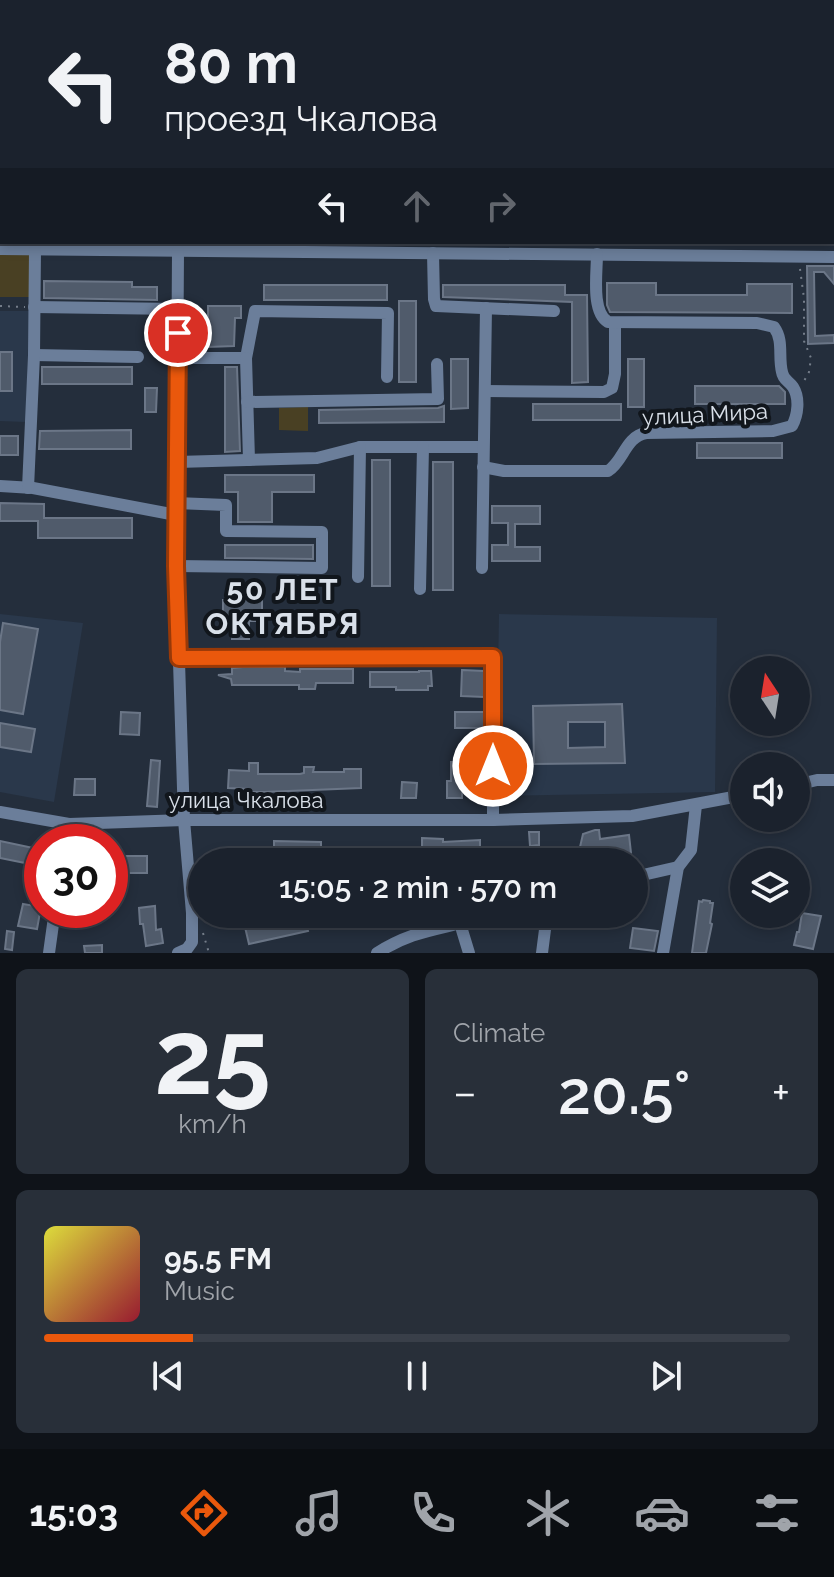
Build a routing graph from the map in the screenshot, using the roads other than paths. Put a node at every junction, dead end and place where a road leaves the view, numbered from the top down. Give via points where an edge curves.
1 (0, 249) edge
2 (35, 250) junction
3 (178, 251) junction
4 (433, 253) junction
5 (597, 254) junction
6 (834, 257) edge
7 (34, 307) junction
8 (486, 308) junction
9 (178, 309) junction
10 (554, 311) dead end
11 (615, 323) junction
12 (34, 355) junction
13 (138, 357) dead end
14 (178, 358) junction
15 (246, 358) junction
16 (437, 364) dead end
17 (387, 377) dead end
18 (485, 391) junction
19 (247, 402) junction
20 (360, 447) junction
21 (423, 447) junction
22 (483, 447) junction
23 (249, 460) junction
24 (177, 462) junction
25 (483, 467) junction
26 (0, 486) edge
27 (28, 488) junction
28 (176, 509) junction
29 (176, 566) junction
30 (482, 568) dead end
31 (358, 577) dead end
32 (420, 589) dead end
33 (179, 658) junction
34 (834, 780) edge
35 (810, 782) edge
36 (730, 798) edge
37 (696, 805) junction
38 (0, 812) edge
39 (184, 820) junction
40 (493, 820) junction
41 (69, 824) joint
42 (678, 867) junction
43 (648, 874) edge
44 (52, 928) edge
45 (440, 928) edge
46 (462, 928) edge
47 (545, 928) edge
48 (49, 953) edge
49 (178, 953) edge
50 (377, 953) edge
51 (469, 953) edge
52 (542, 953) edge
53 (663, 953) edge

1 - 2 street
2 - 3 street
2 - 7 street
3 - 4 street
3 - 9 street
4 - 5 street
4 - 8 street via 436,306
5 - 6 street
5 - 11 street via 598,311
7 - 9 street
7 - 12 street
8 - 10 street
8 - 18 street
9 - 14 street
11 - 18 street via 612,388
11 - 25 street, улица Мира via 774,327 783,378 795,391 796,419 792,426 773,431 637,434 608,471
12 - 13 street
12 - 27 street
14 - 15 street
14 - 24 street
15 - 17 street via 255,311 388,313
15 - 19 street
16 - 19 street via 438,399
18 - 22 street
19 - 23 street
20 - 21 street
20 - 23 street via 317,458
20 - 31 street
21 - 22 street
21 - 32 street
22 - 25 street
23 - 24 street
24 - 28 street
25 - 30 street
26 - 27 street
27 - 28 street
28 - 29 street
28 - 29 street via 226,505 226,531 322,532 322,568
29 - 33 street
33 - 39 street
33 - 40 street via 493,657
34 - 35 street
36 - 37 street, улица Чкалова
37 - 40 street, улица Чкалова via 632,816
37 - 42 street via 691,850
38 - 41 street, улица Чкалова
39 - 40 street, улица Чкалова
39 - 41 street, улица Чкалова
39 - 49 street via 192,942
42 - 43 street
42 - 53 street
44 - 48 street
45 - 50 street via 398,940
46 - 51 street
47 - 52 street

